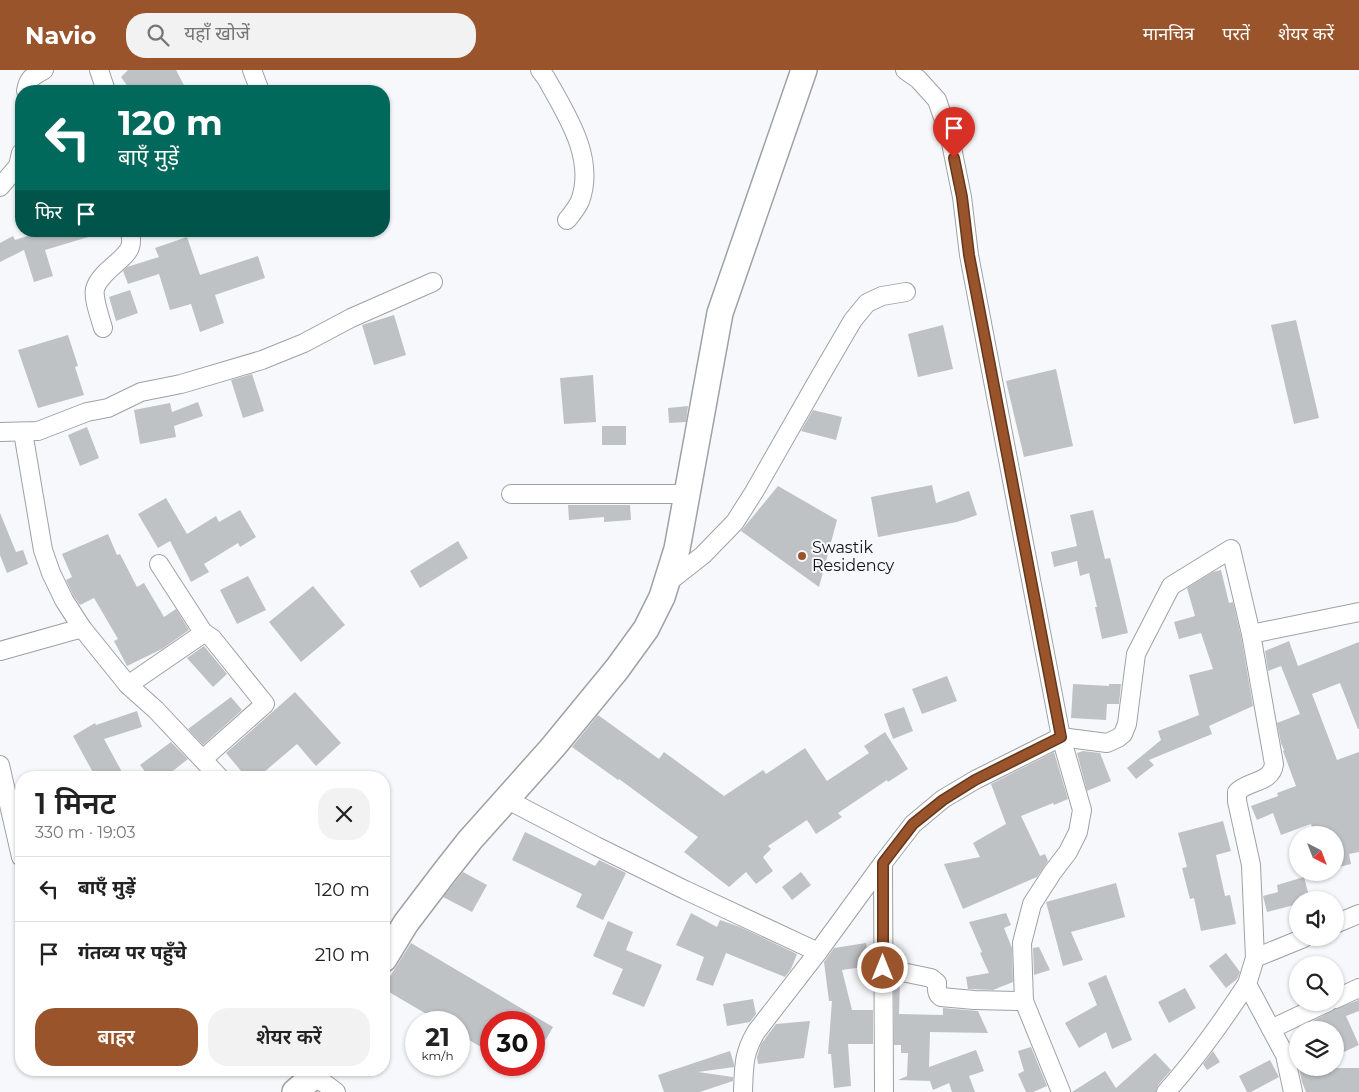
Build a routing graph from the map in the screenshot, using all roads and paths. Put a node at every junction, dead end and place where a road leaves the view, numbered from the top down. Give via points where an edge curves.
1 (44, 70) edge
2 (98, 70) edge
3 (252, 70) edge
4 (540, 70) edge
5 (804, 70) edge
6 (905, 70) edge
7 (27, 85) edge
8 (104, 85) edge
9 (258, 85) edge
10 (15, 170) edge
11 (0, 187) edge
12 (566, 220) dead end
13 (131, 237) edge
14 (433, 282) dead end
15 (906, 292) dead end
16 (103, 328) dead end
17 (0, 432) edge
18 (24, 432) junction
19 (511, 494) dead end
20 (687, 494) junction
21 (159, 564) dead end
22 (666, 584) junction
23 (1359, 612) edge
24 (82, 628) junction
25 (1251, 634) junction
26 (198, 637) dead end
27 (0, 651) edge
28 (128, 685) junction
29 (1061, 737) junction
30 (203, 759) junction
31 (0, 765) edge
32 (214, 771) edge
33 (506, 799) junction
34 (8, 837) edge
35 (15, 848) edge
36 (883, 863) junction
37 (1359, 914) edge
38 (1344, 920) edge
39 (1289, 944) edge
40 (390, 949) edge
41 (818, 952) junction
42 (1255, 958) junction
43 (883, 968) junction
44 (1247, 984) junction
45 (1359, 988) edge
46 (1344, 995) edge
47 (1024, 1001) junction
48 (1308, 1011) edge
49 (1271, 1028) junction
50 (313, 1076) edge
51 (316, 1076) edge
52 (295, 1092) edge
53 (336, 1092) edge
54 (744, 1092) edge
55 (884, 1092) edge
56 (1061, 1092) edge
57 (1166, 1092) edge
58 (1293, 1092) edge

1 - 7 street
2 - 8 street
3 - 9 street
4 - 12 street via 575,131 582,156 585,181 580,203
5 - 20 street via 720,313
6 - 29 street via 937,100 950,138 969,255
10 - 11 street
13 - 16 street via 130,248 100,280 96,289
14 - 18 street via 262,360 141,392 108,408 87,412 38,431
15 - 22 street via 882,296 867,303 853,320 735,522 703,555
17 - 18 street
18 - 24 street via 44,550 64,600
19 - 20 street
20 - 22 street via 677,548
21 - 30 street via 203,632 212,638 265,704
22 - 33 street via 646,629 553,747
23 - 25 street
24 - 27 street
24 - 28 street
25 - 29 street via 1230,549 1171,586 1136,654 1123,734 1107,743
25 - 42 street via 1274,764 1272,773 1266,778 1237,792 1251,865
26 - 28 street
28 - 30 street
29 - 36 street via 975,780 943,800 913,824
29 - 47 street via 1082,810 1078,832 1068,852 1032,904 1022,943
30 - 32 street
31 - 34 street
33 - 40 street via 444,873
33 - 41 street via 632,864
34 - 35 street
36 - 41 street
36 - 43 street
37 - 38 street
39 - 42 street
41 - 54 street via 749,1045 744,1060
42 - 44 street
43 - 47 street via 931,978 937,983 937,993 941,998
43 - 55 street
44 - 49 street
44 - 57 street via 1216,1030
45 - 46 street
47 - 56 street
48 - 49 street
49 - 58 street via 1285,1055
50 - 52 street
51 - 53 street

